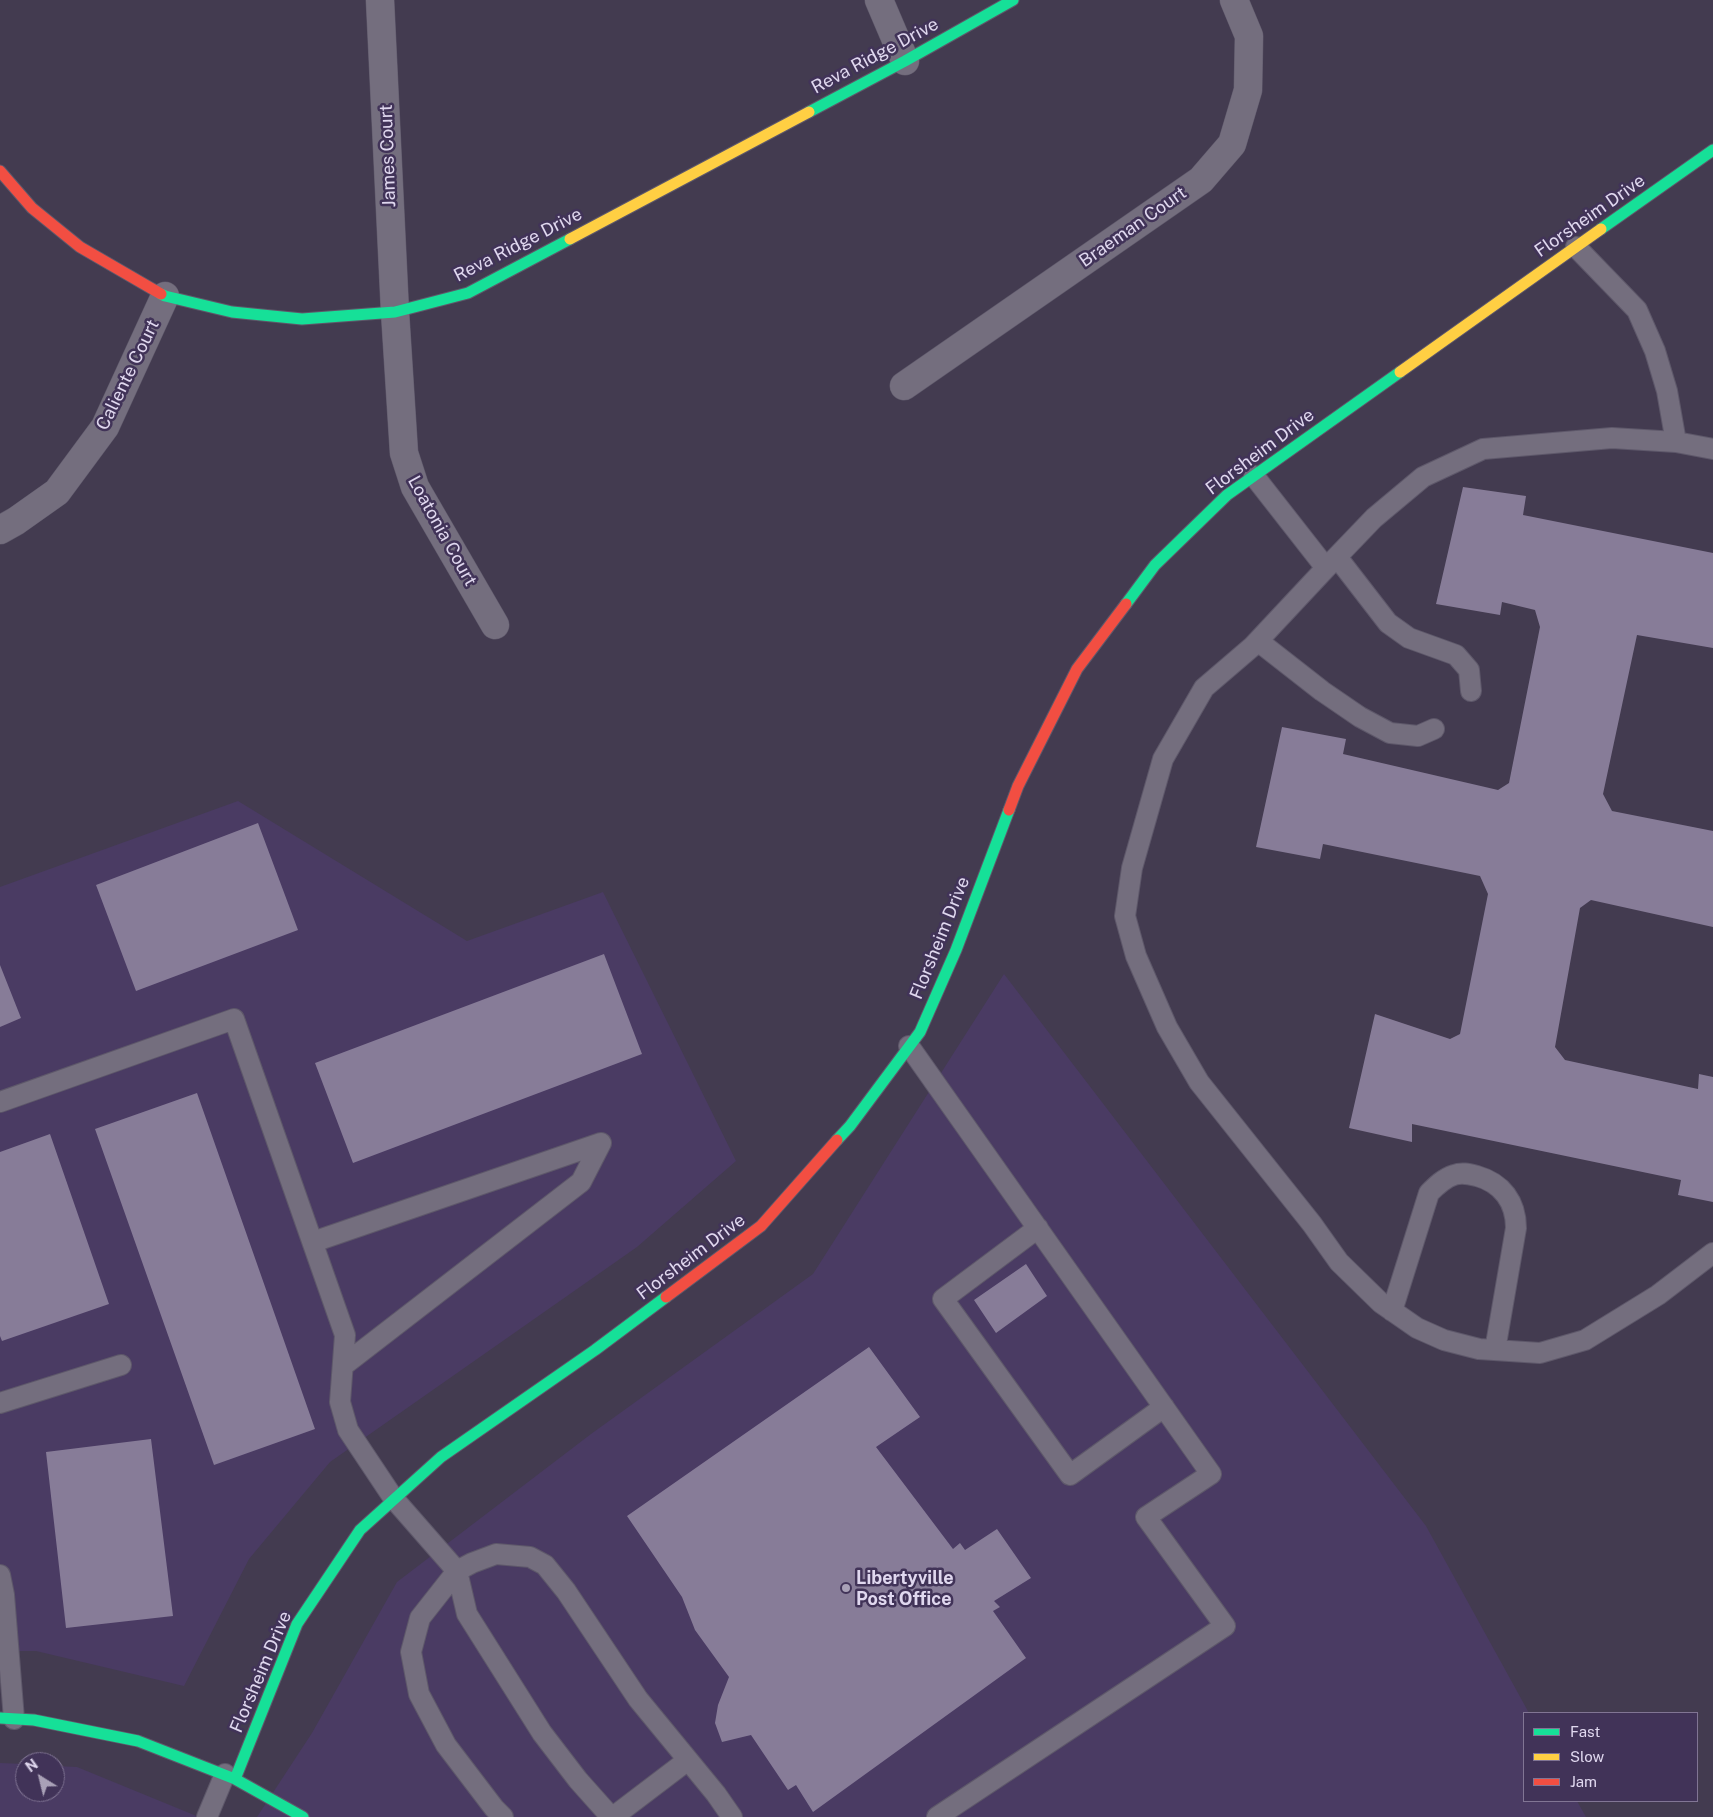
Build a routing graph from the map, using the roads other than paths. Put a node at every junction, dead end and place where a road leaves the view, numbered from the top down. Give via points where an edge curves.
1 (380, 0) edge
2 (879, 0) edge
3 (1013, 0) edge
4 (1234, 0) edge
5 (905, 61) junction
6 (1713, 150) edge
7 (0, 170) edge
8 (1576, 247) junction
9 (165, 296) junction
10 (395, 312) junction
11 (904, 386) dead end
12 (1676, 442) junction
13 (1713, 449) edge
14 (1254, 476) junction
15 (0, 530) edge
16 (1332, 562) junction
17 (495, 625) dead end
18 (1258, 641) junction
19 (1471, 690) dead end
20 (1434, 729) dead end
21 (910, 1046) junction
22 (0, 1102) edge
23 (1038, 1228) junction
24 (313, 1242) junction
25 (1713, 1253) edge
26 (1392, 1311) junction
27 (1495, 1350) junction
28 (121, 1365) dead end
29 (344, 1365) junction
30 (0, 1403) edge
31 (1164, 1407) junction
32 (394, 1499) junction
33 (457, 1571) junction
34 (0, 1575) edge
35 (7, 1719) edge
36 (688, 1760) junction
37 (230, 1776) junction
38 (207, 1817) edge
39 (303, 1817) edge
40 (502, 1817) edge
41 (612, 1817) edge
42 (732, 1817) edge
43 (937, 1817) edge

1 - 10 street, James Court
2 - 5 street
3 - 5 street, Reva Ridge Drive
4 - 11 street, Braeman Court via 1249,36 1248,90 1232,144 1200,180
5 - 10 street, Reva Ridge Drive via 468,293
6 - 8 street, Florsheim Drive
7 - 9 street, Reva Ridge Drive via 32,208 80,247
8 - 12 lane via 1637,310 1655,351 1667,391
8 - 14 street, Florsheim Drive
9 - 10 street, Reva Ridge Drive via 232,312 302,319
9 - 15 street, Caliente Court via 106,427 56,492
10 - 17 street, Loatonia Court via 404,454 415,487
12 - 13 lane
12 - 16 lane via 1612,438 1483,449 1423,477 1374,518
14 - 16 lane
14 - 21 street, Florsheim Drive via 1226,495 1155,565 1077,669 1018,786 956,950 920,1032
16 - 18 lane
16 - 19 lane via 1388,624 1409,638 1456,655 1470,670
18 - 20 lane via 1322,691 1390,733 1418,736
18 - 26 lane via 1204,688 1163,759 1132,868 1124,916 1136,956 1167,1027 1199,1082 1339,1262
21 - 23 lane
21 - 32 street, Florsheim Drive via 850,1126 761,1226 595,1350 441,1457
22 - 24 lane via 234,1018
23 - 31 lane
23 - 31 lane via 943,1299 1070,1475
24 - 29 lane via 345,1336
24 - 29 lane via 601,1142 581,1182
25 - 27 lane via 1658,1295 1585,1340 1540,1354
26 - 27 lane via 1417,1328 1444,1340
26 - 27 lane via 1429,1193 1452,1175 1463,1173 1483,1178 1506,1193 1516,1217
28 - 30 lane
29 - 32 lane via 340,1402 348,1430
31 - 43 lane via 1211,1474 1146,1517 1225,1626
32 - 33 lane
32 - 37 street, Florsheim Drive via 360,1530 297,1624
33 - 36 lane via 496,1554 530,1557 546,1565 638,1698
33 - 40 lane via 420,1618 410,1652 418,1694 446,1745
33 - 41 lane via 467,1614 542,1732 578,1780
34 - 35 lane via 4,1595
35 - 37 street via 34,1720 138,1741
36 - 41 lane
36 - 42 lane
37 - 38 lane
37 - 39 street

